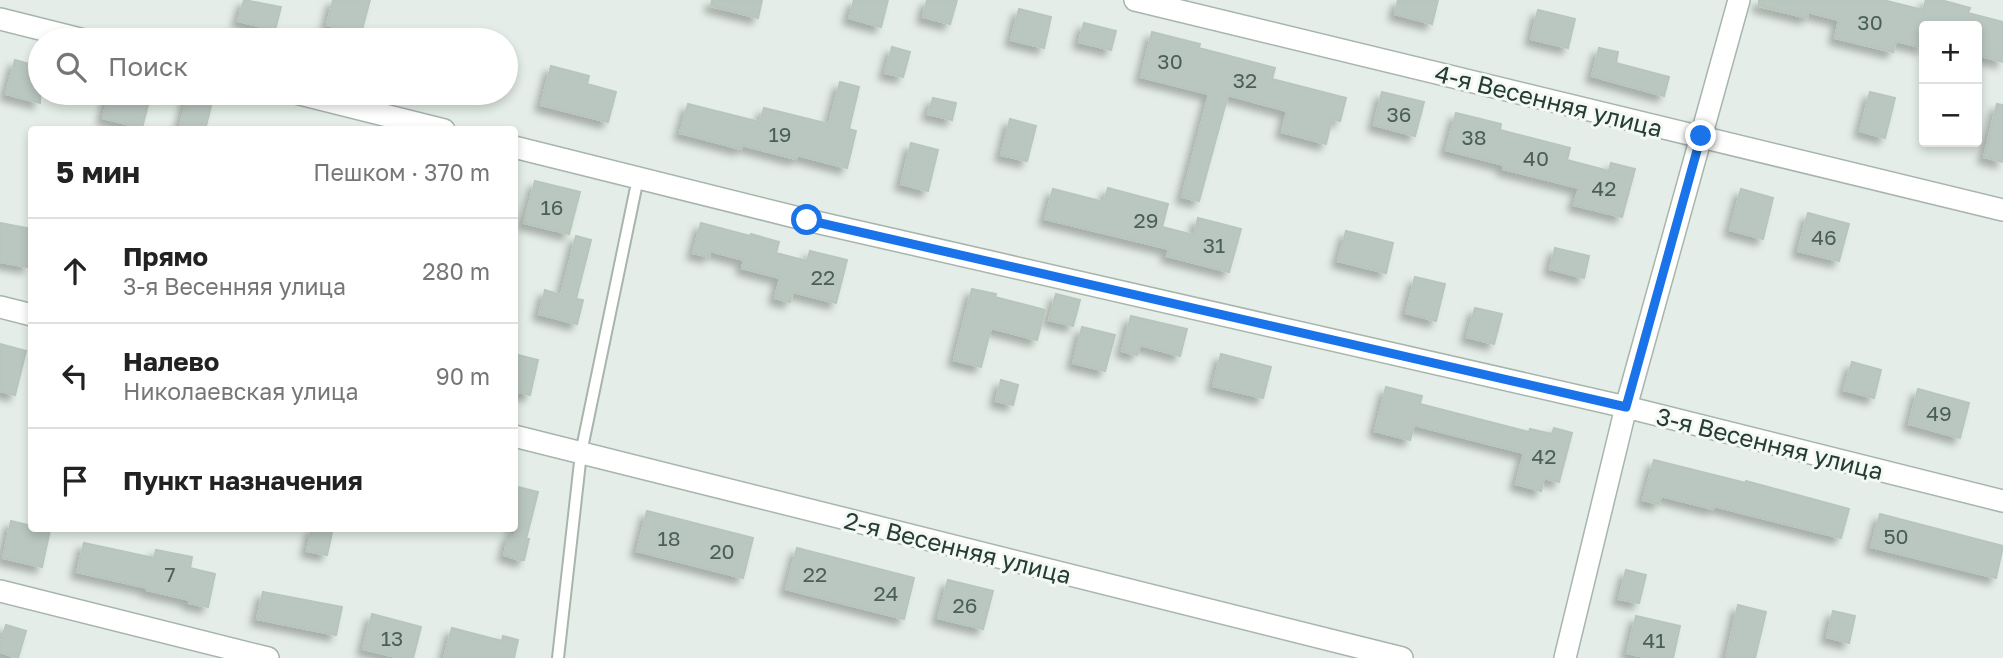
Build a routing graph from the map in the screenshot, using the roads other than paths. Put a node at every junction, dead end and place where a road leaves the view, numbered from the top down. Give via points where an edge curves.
1 (1135, 0) edge
2 (1739, 0) edge
3 (0, 19) edge
4 (36, 28) edge
5 (344, 105) edge
6 (428, 126) edge
7 (1701, 136) junction
8 (518, 148) edge
9 (638, 178) junction
10 (2003, 209) edge
11 (0, 307) edge
12 (28, 314) edge
13 (1626, 407) junction
14 (518, 437) edge
15 (582, 453) junction
16 (2003, 501) edge
17 (0, 591) edge
18 (268, 658) edge
19 (558, 658) edge
20 (1402, 658) edge
21 (1565, 658) edge

1 - 7 street, 4-я Весенняя улица
2 - 7 street
3 - 4 street
5 - 6 street
7 - 10 street, 4-я Весенняя улица
7 - 13 street
8 - 9 street, 3-я Весенняя улица
9 - 13 street, 3-я Весенняя улица
9 - 15 lane
11 - 12 street
13 - 16 street, 3-я Весенняя улица
13 - 21 street
14 - 15 street, 2-я Весенняя улица
15 - 19 lane
15 - 20 street, 2-я Весенняя улица
17 - 18 street

